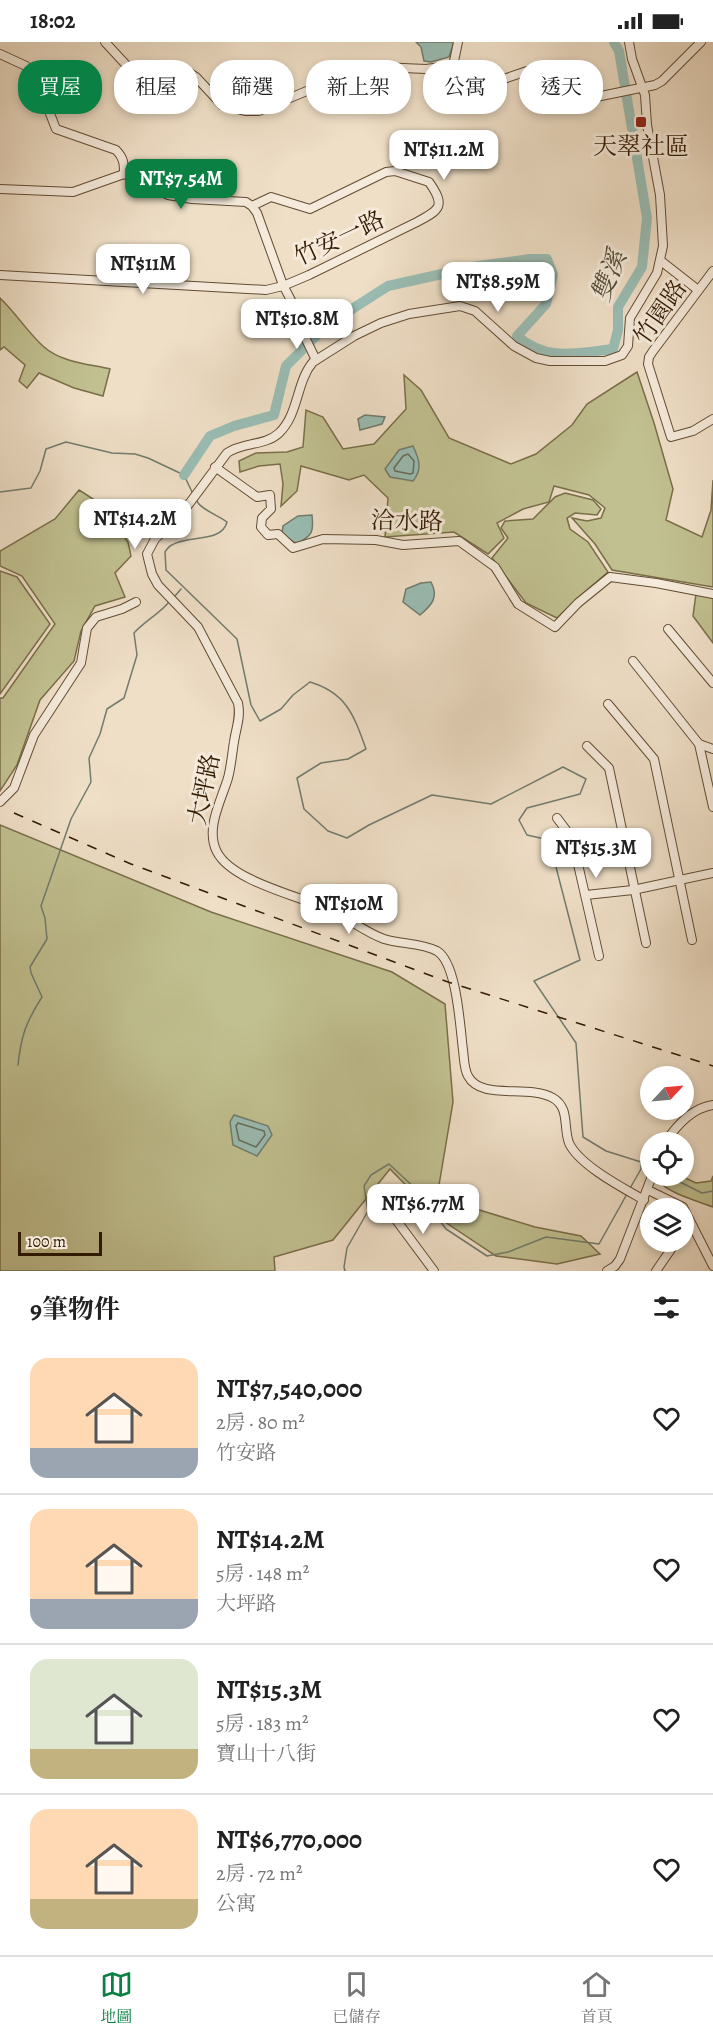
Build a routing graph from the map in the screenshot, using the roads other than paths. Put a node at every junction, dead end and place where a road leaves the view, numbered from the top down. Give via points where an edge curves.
1 (105, 42) edge
2 (458, 42) edge
3 (629, 42) edge
4 (701, 42) edge
5 (0, 54) edge
6 (454, 60) edge
7 (423, 69) edge
8 (507, 79) edge
9 (640, 89) junction
10 (124, 174) junction
11 (0, 189) edge
12 (252, 206) junction
13 (661, 261) junction
14 (713, 271) edge
15 (0, 275) edge
16 (283, 285) junction
17 (698, 290) junction
18 (316, 360) junction
19 (713, 419) edge
20 (215, 467) junction
21 (713, 594) edge
22 (136, 602) dead end
23 (668, 629) dead end
24 (633, 661) dead end
25 (713, 683) edge
26 (608, 704) dead end
27 (699, 744) junction
28 (587, 746) dead end
29 (713, 749) edge
30 (0, 802) edge
31 (713, 807) edge
32 (557, 818) dead end
33 (713, 873) edge
34 (679, 879) junction
35 (633, 890) junction
36 (586, 895) junction
37 (692, 940) dead end
38 (646, 943) dead end
39 (599, 956) dead end
40 (713, 1106) edge
41 (673, 1132) edge
42 (649, 1186) edge
43 (648, 1190) junction
44 (641, 1198) edge
45 (645, 1198) edge
46 (666, 1198) edge
47 (640, 1210) edge
48 (391, 1214) dead end
49 (694, 1227) edge
50 (669, 1252) edge
51 (713, 1266) edge
52 (434, 1271) edge
53 (607, 1271) edge
54 (656, 1271) edge

1 - 7 street via 136,72 174,67 185,70 196,76 222,105 245,111 259,111 373,69
2 - 6 street
3 - 9 street
4 - 9 street via 662,81
5 - 10 street via 31,69 56,129 116,150 122,155
8 - 9 street via 542,70 555,75 581,96
9 - 13 street via 662,215
10 - 11 street via 72,192
10 - 12 street via 168,195 246,202
12 - 16 street
12 - 16 street, 竹安一路 via 272,197 310,208 395,171 429,182 440,201 434,213
13 - 17 street
13 - 18 street via 630,318 626,350 612,360 536,358 514,346 475,311 460,306 410,314 381,324
14 - 17 street, 竹園路
15 - 16 street via 266,290
16 - 18 street
17 - 19 street, 竹園路 via 653,351 648,364 671,437 693,431
18 - 20 street via 308,368 282,430 266,441 232,449
20 - 21 street, 洽水路 via 258,497 270,495 271,508 262,518 261,527 268,535 278,534 293,548 322,539 403,545 459,541 495,567 518,604 555,627 610,577
20 - 44 street, 大坪路 via 147,554 152,574 167,596 204,636 239,707 228,776 212,829 213,843 221,859 251,879 336,912 381,938 430,948 442,955 449,967 465,1064 473,1082 485,1090 526,1090 557,1101 577,1154 599,1173
22 - 30 street via 96,617 87,628 81,663 34,735 14,788
23 - 25 street
24 - 27 street
26 - 34 street via 654,759
27 - 29 street
27 - 31 street
28 - 35 street via 609,768
32 - 36 street via 572,838
33 - 34 street
34 - 35 street
34 - 37 street
35 - 36 street
35 - 38 street
36 - 39 street
40 - 41 street via 689,1116
42 - 43 street
43 - 45 street
43 - 46 street
47 - 53 street via 620,1259
48 - 52 street
49 - 51 street
50 - 54 street

